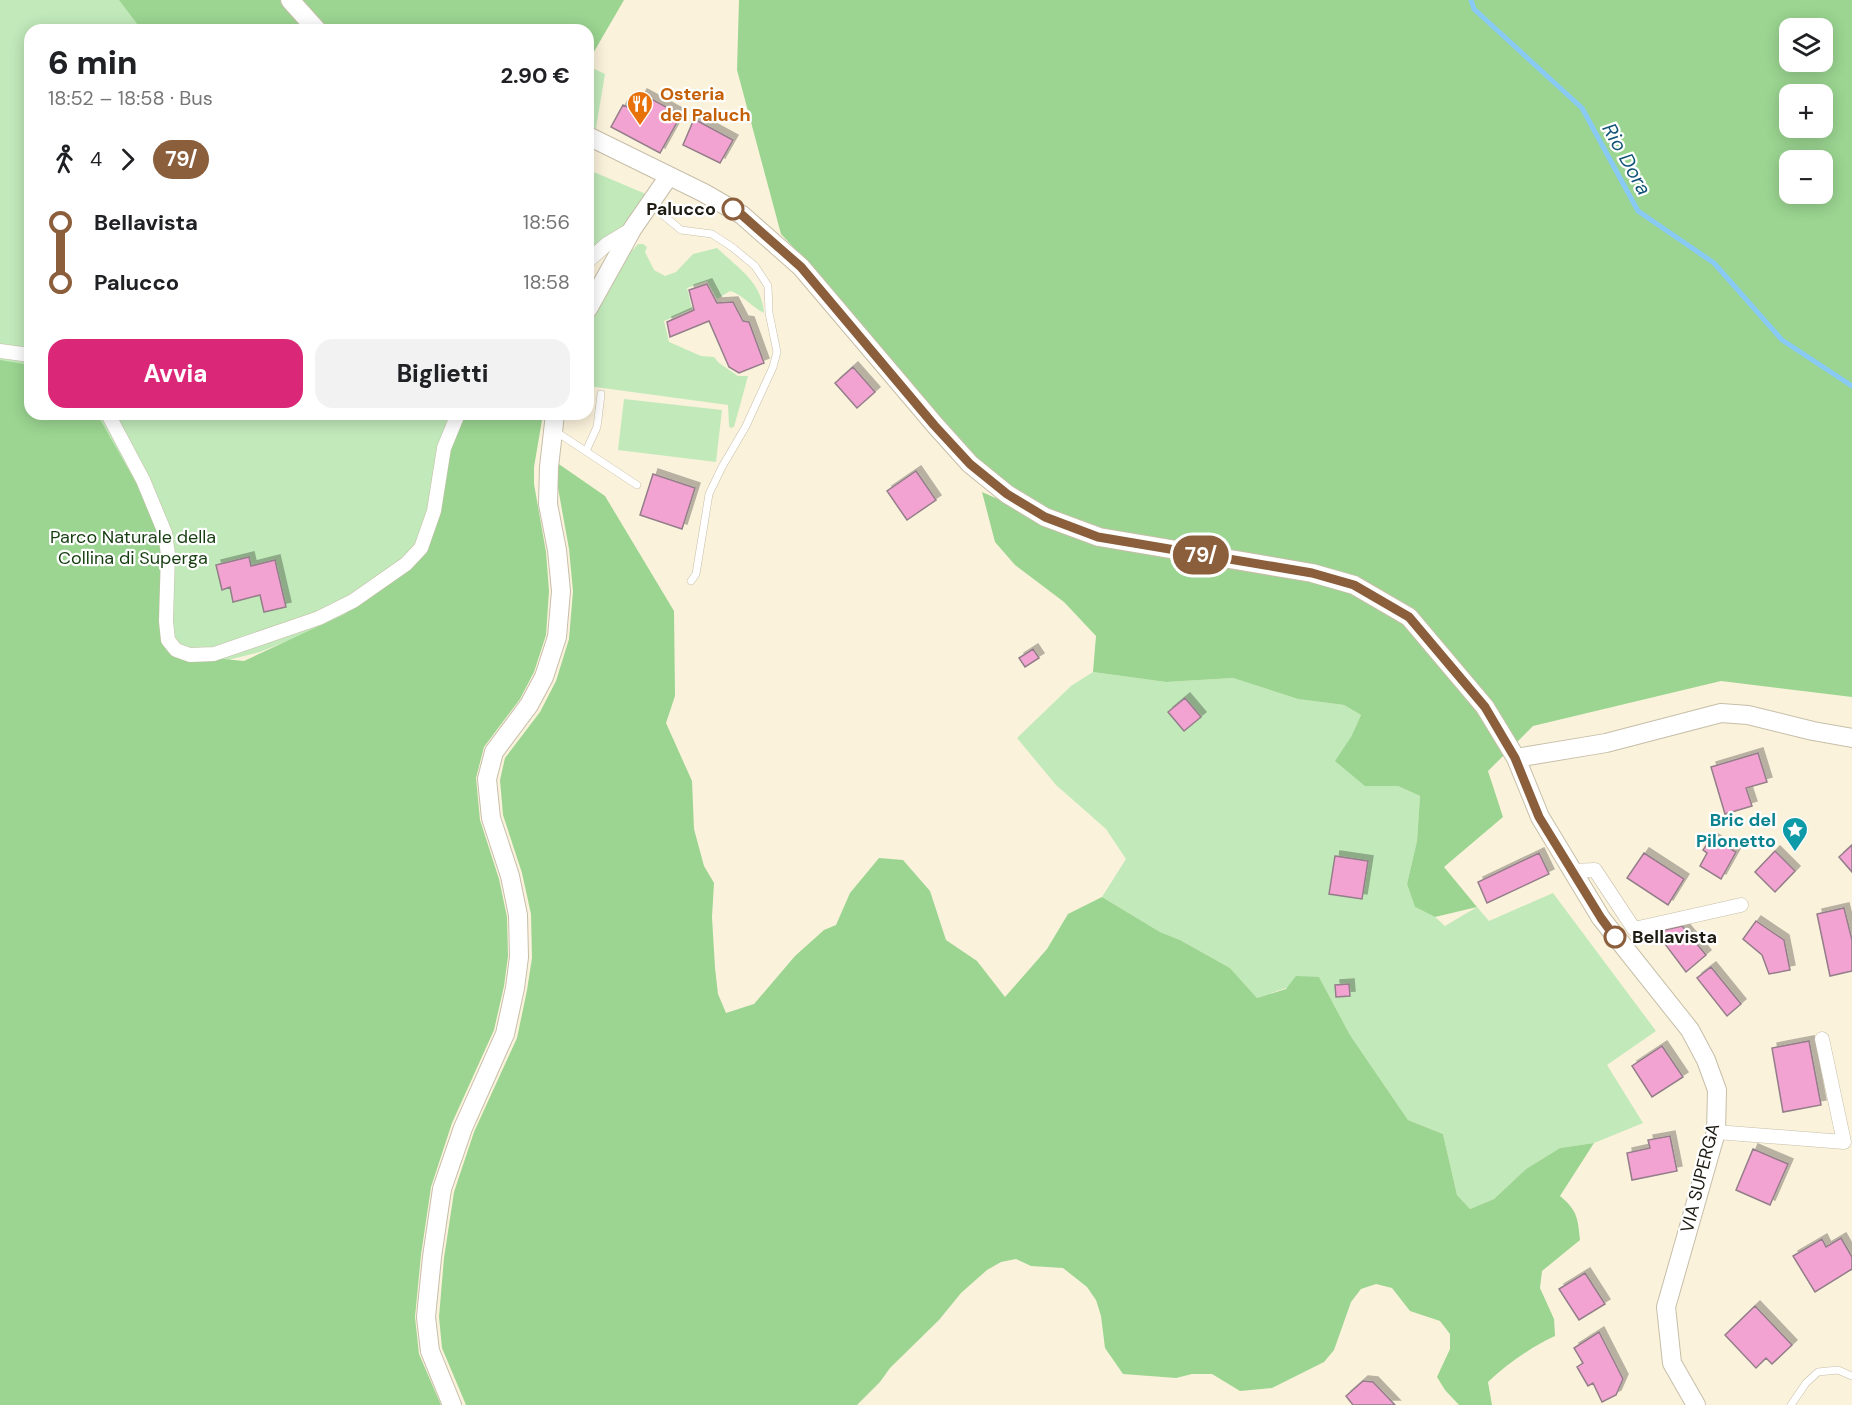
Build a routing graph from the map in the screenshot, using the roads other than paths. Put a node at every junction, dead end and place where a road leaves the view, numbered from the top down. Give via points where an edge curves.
1 (290, 0) edge
2 (312, 24) edge
3 (594, 139) edge
4 (669, 176) junction
5 (650, 204) junction
6 (633, 228) junction
7 (594, 256) edge
8 (594, 298) edge
9 (0, 351) edge
10 (24, 354) edge
11 (601, 394) dead end
12 (111, 420) edge
13 (456, 420) edge
14 (554, 422) edge
15 (586, 451) junction
16 (637, 485) dead end
17 (691, 581) dead end
18 (1852, 738) edge
19 (1515, 758) junction
20 (1572, 871) junction
21 (1741, 905) dead end
22 (1822, 1039) dead end
23 (1716, 1132) junction
24 (1852, 1376) edge
25 (452, 1405) edge
26 (1696, 1405) edge
27 (1791, 1405) edge

1 - 2 street
3 - 4 street, VIA SUPERGA
4 - 5 street
4 - 19 street, VIA SUPERGA via 742,215 801,267 934,425 970,464 1007,494 1045,517 1098,537 1312,573 1354,585 1409,617 1485,707
5 - 6 street
5 - 17 lane via 681,230 712,234 755,266 768,286 777,352 754,408 709,494 696,574
6 - 7 street
6 - 8 street
9 - 10 street
11 - 15 lane via 597,427
12 - 13 street via 165,533 168,640 176,650 190,655 214,654 319,618 353,601 406,564 421,548 434,511 444,448
14 - 15 lane
14 - 25 street via 548,504 561,591 557,637 529,705 494,752 487,779 491,818 518,915 515,988 505,1034 462,1128 442,1190 432,1257 426,1317 430,1351
15 - 16 lane
18 - 19 street via 1748,715 1720,713 1606,743
19 - 20 street, VIA SUPERGA via 1539,817
20 - 21 street via 1595,870 1634,929
20 - 23 street, VIA SUPERGA via 1601,918 1690,1030 1717,1090
22 - 23 street via 1844,1142
23 - 26 street, VIA SUPERGA via 1666,1307 1672,1363
24 - 27 lane via 1838,1370 1818,1371

